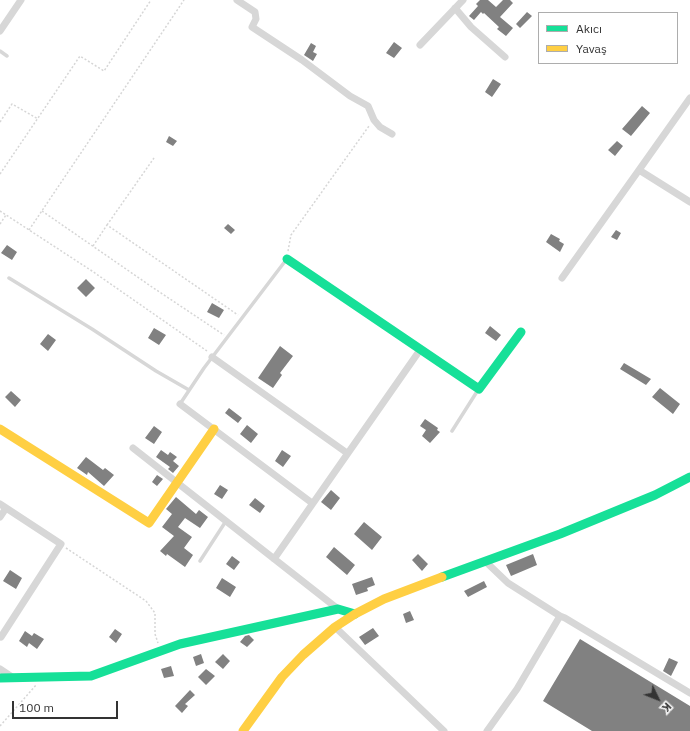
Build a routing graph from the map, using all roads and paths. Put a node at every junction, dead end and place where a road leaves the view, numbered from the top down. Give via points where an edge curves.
1 (21, 0) edge
2 (151, 0) edge
3 (184, 0) edge
4 (237, 0) edge
5 (464, 0) edge
6 (456, 8) junction
7 (0, 31) edge
8 (420, 45) dead end
9 (0, 51) edge
10 (7, 56) dead end
11 (505, 57) dead end
12 (690, 98) edge
13 (38, 119) junction
14 (374, 120) junction
15 (0, 122) edge
16 (392, 134) dead end
17 (154, 158) dead end
18 (639, 170) junction
19 (0, 174) edge
20 (690, 202) edge
21 (0, 211) edge
22 (42, 211) junction
23 (6, 215) junction
24 (0, 224) edge
25 (107, 225) junction
26 (29, 230) junction
27 (93, 246) junction
28 (287, 259) junction
29 (9, 278) dead end
30 (562, 278) dead end
31 (242, 318) junction
32 (521, 332) dead end
33 (228, 337) junction
34 (420, 350) junction
35 (213, 356) junction
36 (479, 389) junction
37 (189, 390) junction
38 (180, 404) joint
39 (0, 429) edge
40 (214, 429) junction
41 (452, 431) dead end
42 (133, 448) dead end
43 (347, 453) junction
44 (690, 476) edge
45 (177, 483) junction
46 (312, 503) junction
47 (3, 506) edge
48 (0, 517) edge
49 (226, 521) junction
50 (61, 544) junction
51 (274, 559) junction
52 (200, 561) dead end
53 (486, 562) junction
54 (338, 609) junction
55 (355, 614) junction
56 (560, 616) junction
57 (335, 627) junction
58 (1, 637) dead end
59 (162, 650) junction
60 (0, 669) edge
61 (12, 677) junction
62 (44, 677) junction
63 (0, 678) edge
64 (690, 693) edge
65 (0, 726) edge
66 (441, 730) edge
67 (243, 731) edge
68 (487, 731) edge

1 - 7 street
2 - 13 path via 104,71 80,56
3 - 22 path
4 - 14 street via 255,12 256,19 252,27 368,106
5 - 6 street
6 - 8 street
6 - 11 street via 471,28
9 - 10 lane
12 - 18 street
13 - 15 path via 12,104
13 - 19 path
14 - 16 street
14 - 28 path via 291,235
17 - 25 path
18 - 20 street
18 - 30 street
21 - 23 path
22 - 26 path
22 - 27 path
23 - 24 path
23 - 26 path
25 - 27 path
25 - 31 path
26 - 35 path
27 - 33 path
28 - 31 lane
28 - 34 street
29 - 37 lane via 156,372
31 - 33 lane
32 - 36 street
33 - 35 lane
34 - 36 street
34 - 43 street
35 - 37 lane
35 - 43 street
36 - 41 lane
37 - 38 lane
38 - 40 street
39 - 45 street via 149,523
40 - 45 street
40 - 46 street
42 - 45 street
43 - 46 street
44 - 53 street via 655,495
45 - 49 street
46 - 51 street
47 - 48 street
47 - 50 street
49 - 51 street
49 - 52 lane
50 - 58 street
50 - 59 path via 146,601 155,613 155,634
51 - 54 street
53 - 55 street via 406,590
53 - 56 street via 508,583
54 - 55 street
54 - 59 street
55 - 57 street
56 - 64 street
56 - 68 street via 517,689
57 - 66 street
57 - 67 street via 302,655 282,677
59 - 62 street via 91,676
60 - 61 street
61 - 62 street
61 - 63 street
62 - 65 path

